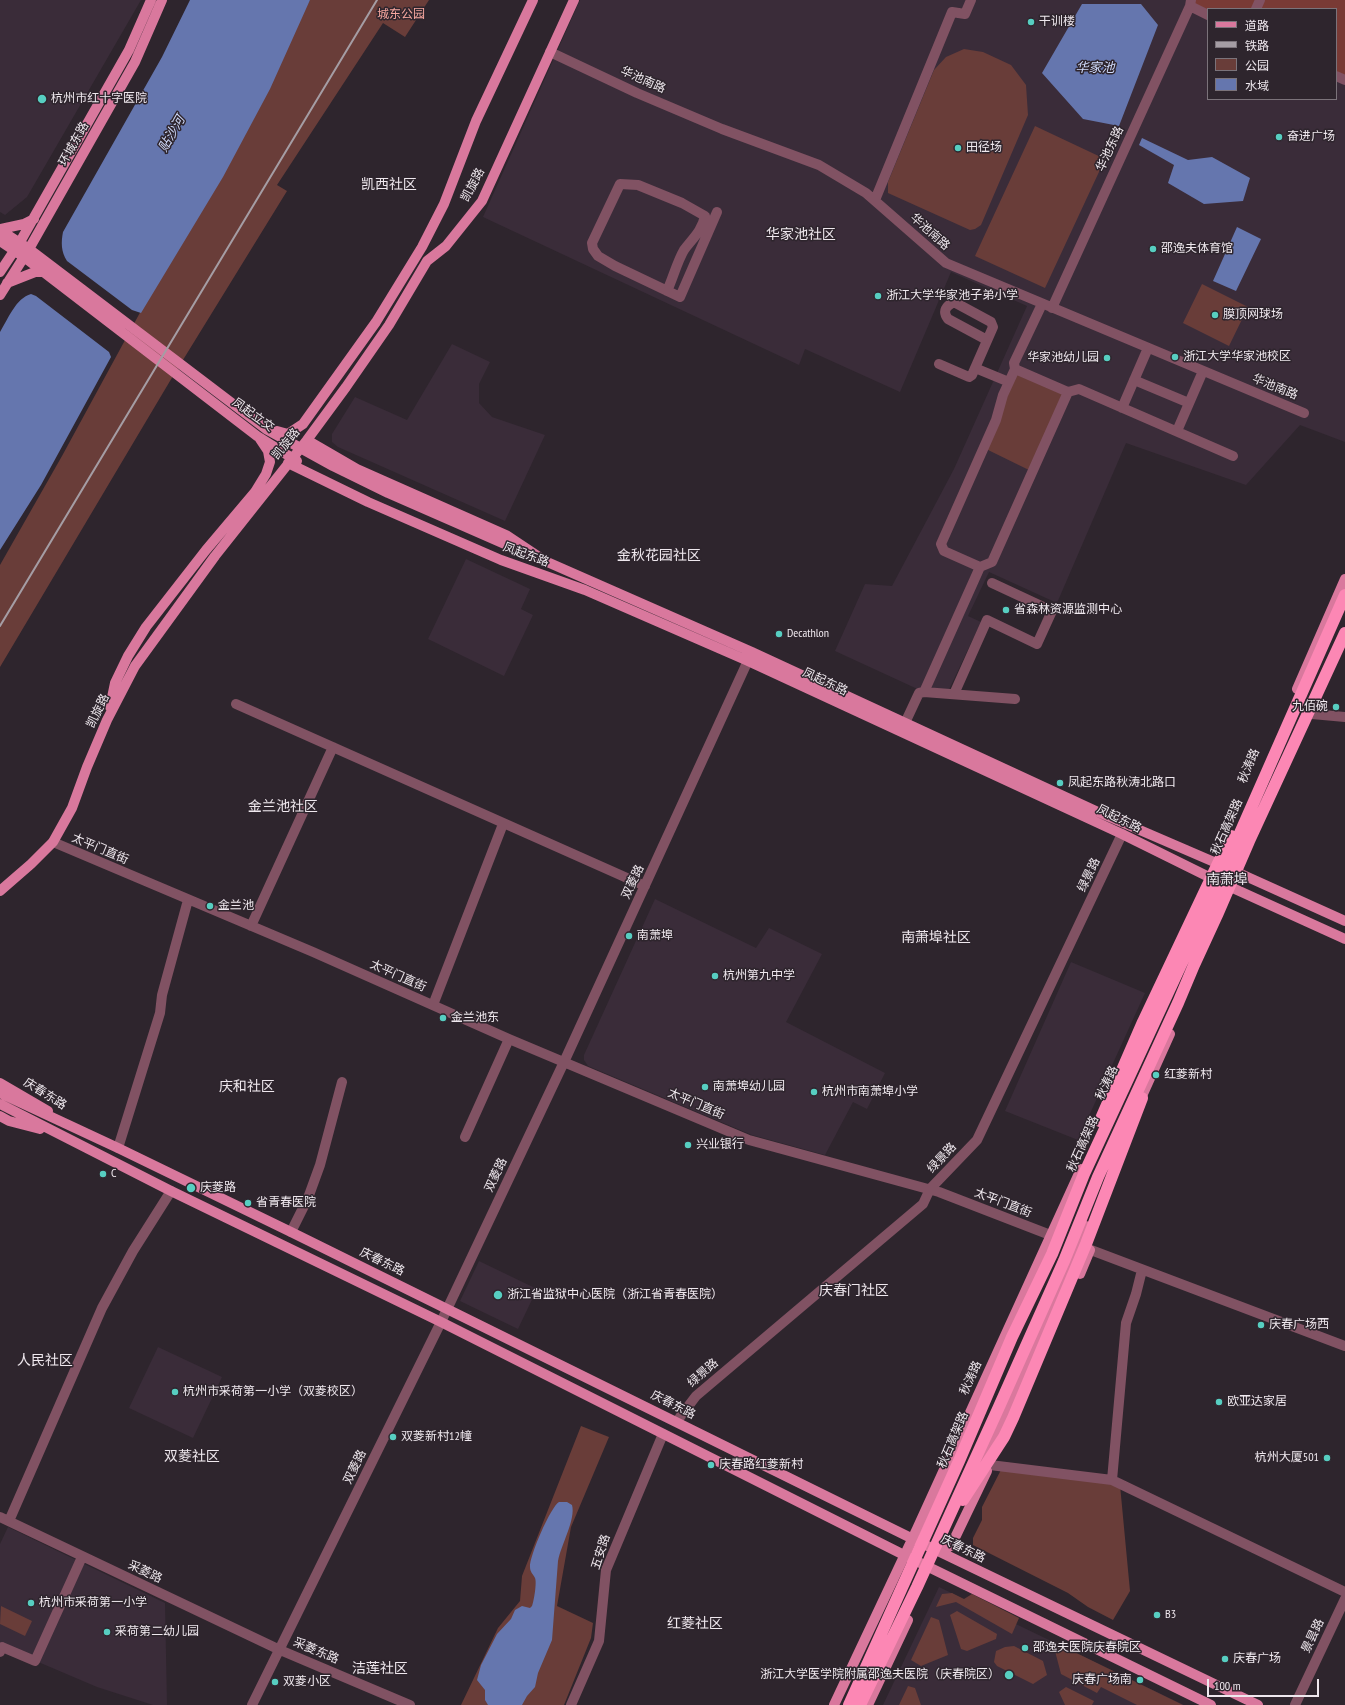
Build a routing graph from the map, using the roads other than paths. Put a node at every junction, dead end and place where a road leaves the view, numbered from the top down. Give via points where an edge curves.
1 (150, 0) edge
2 (162, 0) edge
3 (533, 0) edge
4 (574, 0) edge
5 (971, 0) edge
6 (1190, 3) edge
7 (1207, 14) edge
8 (142, 35) junction
9 (550, 52) junction
10 (875, 200) junction
11 (717, 212) dead end
12 (34, 219) junction
13 (0, 229) edge
14 (0, 241) edge
15 (17, 246) junction
16 (27, 253) junction
17 (0, 272) edge
18 (44, 272) junction
19 (7, 283) junction
20 (668, 291) junction
21 (0, 295) edge
22 (1042, 304) junction
23 (1052, 308) junction
24 (987, 340) junction
25 (1148, 348) junction
26 (939, 364) dead end
27 (975, 368) junction
28 (1015, 369) junction
29 (1203, 371) junction
30 (1134, 380) junction
31 (1008, 382) junction
32 (1068, 392) junction
33 (1189, 403) junction
34 (1122, 408) junction
35 (1304, 413) dead end
36 (266, 429) junction
37 (1177, 431) junction
38 (257, 436) junction
39 (307, 440) junction
40 (1233, 456) dead end
41 (288, 463) junction
42 (500, 548) junction
43 (545, 561) junction
44 (980, 567) junction
45 (1345, 578) edge
46 (992, 583) dead end
47 (585, 590) junction
48 (1345, 595) edge
49 (1345, 633) edge
50 (1345, 646) edge
51 (750, 656) junction
52 (924, 692) junction
53 (954, 694) junction
54 (1015, 699) dead end
55 (236, 704) dead end
56 (1312, 714) junction
57 (1345, 717) edge
58 (107, 720) junction
59 (905, 723) junction
60 (333, 747) junction
61 (1274, 756) junction
62 (503, 824) junction
63 (1122, 834) junction
64 (53, 842) junction
65 (1221, 865) junction
66 (1239, 874) junction
67 (1215, 880) junction
68 (645, 886) junction
69 (1233, 888) junction
70 (0, 891) edge
71 (188, 900) junction
72 (1345, 921) edge
73 (251, 926) junction
74 (1345, 938) edge
75 (1178, 1003) junction
76 (433, 1005) junction
77 (509, 1039) junction
78 (564, 1062) junction
79 (342, 1082) dead end
80 (0, 1083) edge
81 (0, 1093) edge
82 (0, 1104) edge
83 (23, 1110) junction
84 (0, 1116) edge
85 (76, 1129) junction
86 (61, 1135) junction
87 (465, 1137) dead end
88 (118, 1148) junction
89 (930, 1189) junction
90 (172, 1191) junction
91 (1067, 1198) junction
92 (291, 1232) junction
93 (1051, 1235) junction
94 (1079, 1246) junction
95 (1090, 1250) junction
96 (1142, 1270) junction
97 (447, 1308) junction
98 (441, 1322) junction
99 (1345, 1346) edge
100 (677, 1421) junction
101 (663, 1434) junction
102 (990, 1465) junction
103 (1112, 1480) junction
104 (962, 1501) junction
105 (4, 1519) edge
106 (913, 1539) junction
107 (939, 1551) junction
108 (904, 1555) junction
109 (82, 1557) junction
110 (931, 1568) junction
111 (1345, 1592) edge
112 (1345, 1599) edge
113 (280, 1650) junction
114 (0, 1652) edge
115 (252, 1705) edge
116 (410, 1705) edge
117 (571, 1705) edge
118 (834, 1705) edge
119 (850, 1705) edge
120 (860, 1705) edge
121 (868, 1705) edge
122 (1211, 1705) edge
123 (1258, 1705) edge
124 (1295, 1705) edge

1 - 8 main road, 环城东路
2 - 8 main road, 环城东路
3 - 36 main road via 476,121 444,204 422,247 376,322 303,424 288,434
4 - 9 main road, 凯旋路
5 - 10 street via 965,14 952,12
6 - 7 street
6 - 23 street, 华池东路
8 - 12 main road, 环城东路
8 - 16 main road, 环城东路 via 135,62
9 - 10 street, 华池南路 via 722,129 819,165
9 - 39 main road, 凯旋路 via 536,90 482,201 446,246 427,261 389,325
10 - 22 street, 华池南路 via 946,263
11 - 20 street via 680,297
12 - 13 main road
12 - 15 main road, 环城东路
13 - 15 main road, 凤起立交
14 - 15 main road, 凤起立交
15 - 16 main road, 凤起立交
15 - 17 main road, 环城东路
16 - 18 main road, 凤起立交
16 - 19 main road, 环城东路
16 - 36 main road, 凤起立交
18 - 19 main road via 35,272
18 - 38 main road, 凤起立交
19 - 21 main road, 环城东路
20 - 20 street via 684,251 704,224 705,216 682,203 638,185 620,184 592,243 593,249 598,256 614,266
22 - 23 street, 华池南路
22 - 28 street via 1014,363
23 - 25 street, 华池南路
24 - 24 street via 993,327 992,322 954,302 944,310 944,315 948,319
24 - 27 street
25 - 29 street, 华池南路
25 - 30 street
26 - 27 street via 969,377
27 - 31 street
28 - 31 street
28 - 32 street
29 - 33 street
29 - 35 street, 华池南路
30 - 33 street
30 - 34 street
31 - 44 street via 996,420 942,544 944,551
32 - 34 street via 1079,389
32 - 44 street via 992,562
33 - 37 street
34 - 37 street
36 - 42 main road, 凤起立交 via 333,466
37 - 40 street
38 - 42 main road, 凤起立交 via 300,462 424,521
38 - 58 main road via 268,451 270,462 266,474 255,492 146,626 115,683
39 - 41 main road, 凯旋路
39 - 43 main road, 凤起东路 via 357,469 506,535
41 - 47 main road, 凤起东路 via 368,502 501,560
41 - 58 main road, 凯旋路 via 215,556 135,666
42 - 43 main road, 凤起立交
42 - 47 main road, 凤起立交
43 - 51 main road, 凤起东路
44 - 52 street
45 - 65 main road, 秋涛路
46 - 53 street via 1052,610 1037,644 987,620
47 - 51 main road, 凤起东路
48 - 61 highway, 秋石高架路
49 - 75 highway
50 - 56 main road
51 - 59 main road, 凤起东路
51 - 63 main road, 凤起东路
51 - 68 street, 双菱路
52 - 53 street
52 - 59 street via 919,693
53 - 54 street
55 - 60 street
56 - 57 street
56 - 66 main road
58 - 64 main road, 凯旋路 via 72,808
59 - 65 main road, 凤起东路 via 1098,812
60 - 62 street
60 - 73 street
61 - 91 highway via 1220,856 1143,1022
61 - 119 highway, 秋石高架路 via 1084,1174 1052,1254 1012,1337
62 - 68 street
62 - 76 street
63 - 67 main road, 凤起东路
63 - 89 street, 绿景路 via 977,1140
64 - 70 main road, 凯旋路
64 - 71 street, 太平门直街
65 - 66 main road, 凤起东路
65 - 67 main road, 秋涛路
66 - 69 main road
66 - 72 main road, 凤起东路
67 - 69 main road, 凤起东路
67 - 91 main road, 秋涛路
68 - 78 street, 双菱路
69 - 74 main road, 凤起东路
69 - 94 main road via 1111,1165
71 - 73 street, 太平门直街
71 - 88 street via 162,995 160,1014
73 - 76 street, 太平门直街
75 - 104 highway via 1086,1244 1013,1418 1004,1437
75 - 120 highway via 1098,1178 998,1409
76 - 77 street, 太平门直街
77 - 78 street, 太平门直街
77 - 87 street
78 - 89 street, 太平门直街 via 749,1140
78 - 97 street, 双菱路
79 - 92 street via 320,1165 308,1198
80 - 85 main road, 庆春东路
81 - 83 main road
82 - 83 main road
83 - 85 main road, 庆春东路
83 - 86 main road
84 - 86 main road via 9,1121
85 - 88 main road, 庆春东路
86 - 90 main road
88 - 92 main road, 庆春东路
89 - 93 street, 太平门直街
89 - 100 street, 绿景路 via 923,1204 696,1396
90 - 98 main road
90 - 105 street via 133,1251 102,1308
91 - 93 main road, 秋涛路
92 - 97 main road, 庆春东路
93 - 94 street, 太平门直街
93 - 106 main road, 秋涛路
94 - 95 street, 太平门直街
94 - 104 main road via 1001,1424
95 - 96 street, 太平门直街
95 - 102 main road
96 - 99 street, 太平门直街
96 - 103 street via 1126,1323
97 - 98 street, 双菱路
97 - 100 main road, 庆春东路
98 - 101 main road
98 - 113 street, 双菱路
100 - 106 main road, 庆春东路
101 - 108 main road
101 - 117 street, 五安路 via 606,1570 599,1641
102 - 103 street
102 - 107 main road via 951,1546
103 - 111 street
104 - 107 main road
105 - 109 street, 采菱路
106 - 107 main road, 庆春东路
106 - 108 main road, 秋涛路
107 - 110 main road
107 - 123 main road, 庆春东路
108 - 110 main road
108 - 118 main road, 秋涛路
109 - 113 street, 采菱路
109 - 114 street via 36,1661 2,1646
110 - 121 main road
110 - 122 main road
112 - 124 street, 景昙路
113 - 115 street, 双菱路
113 - 116 street, 采菱东路

